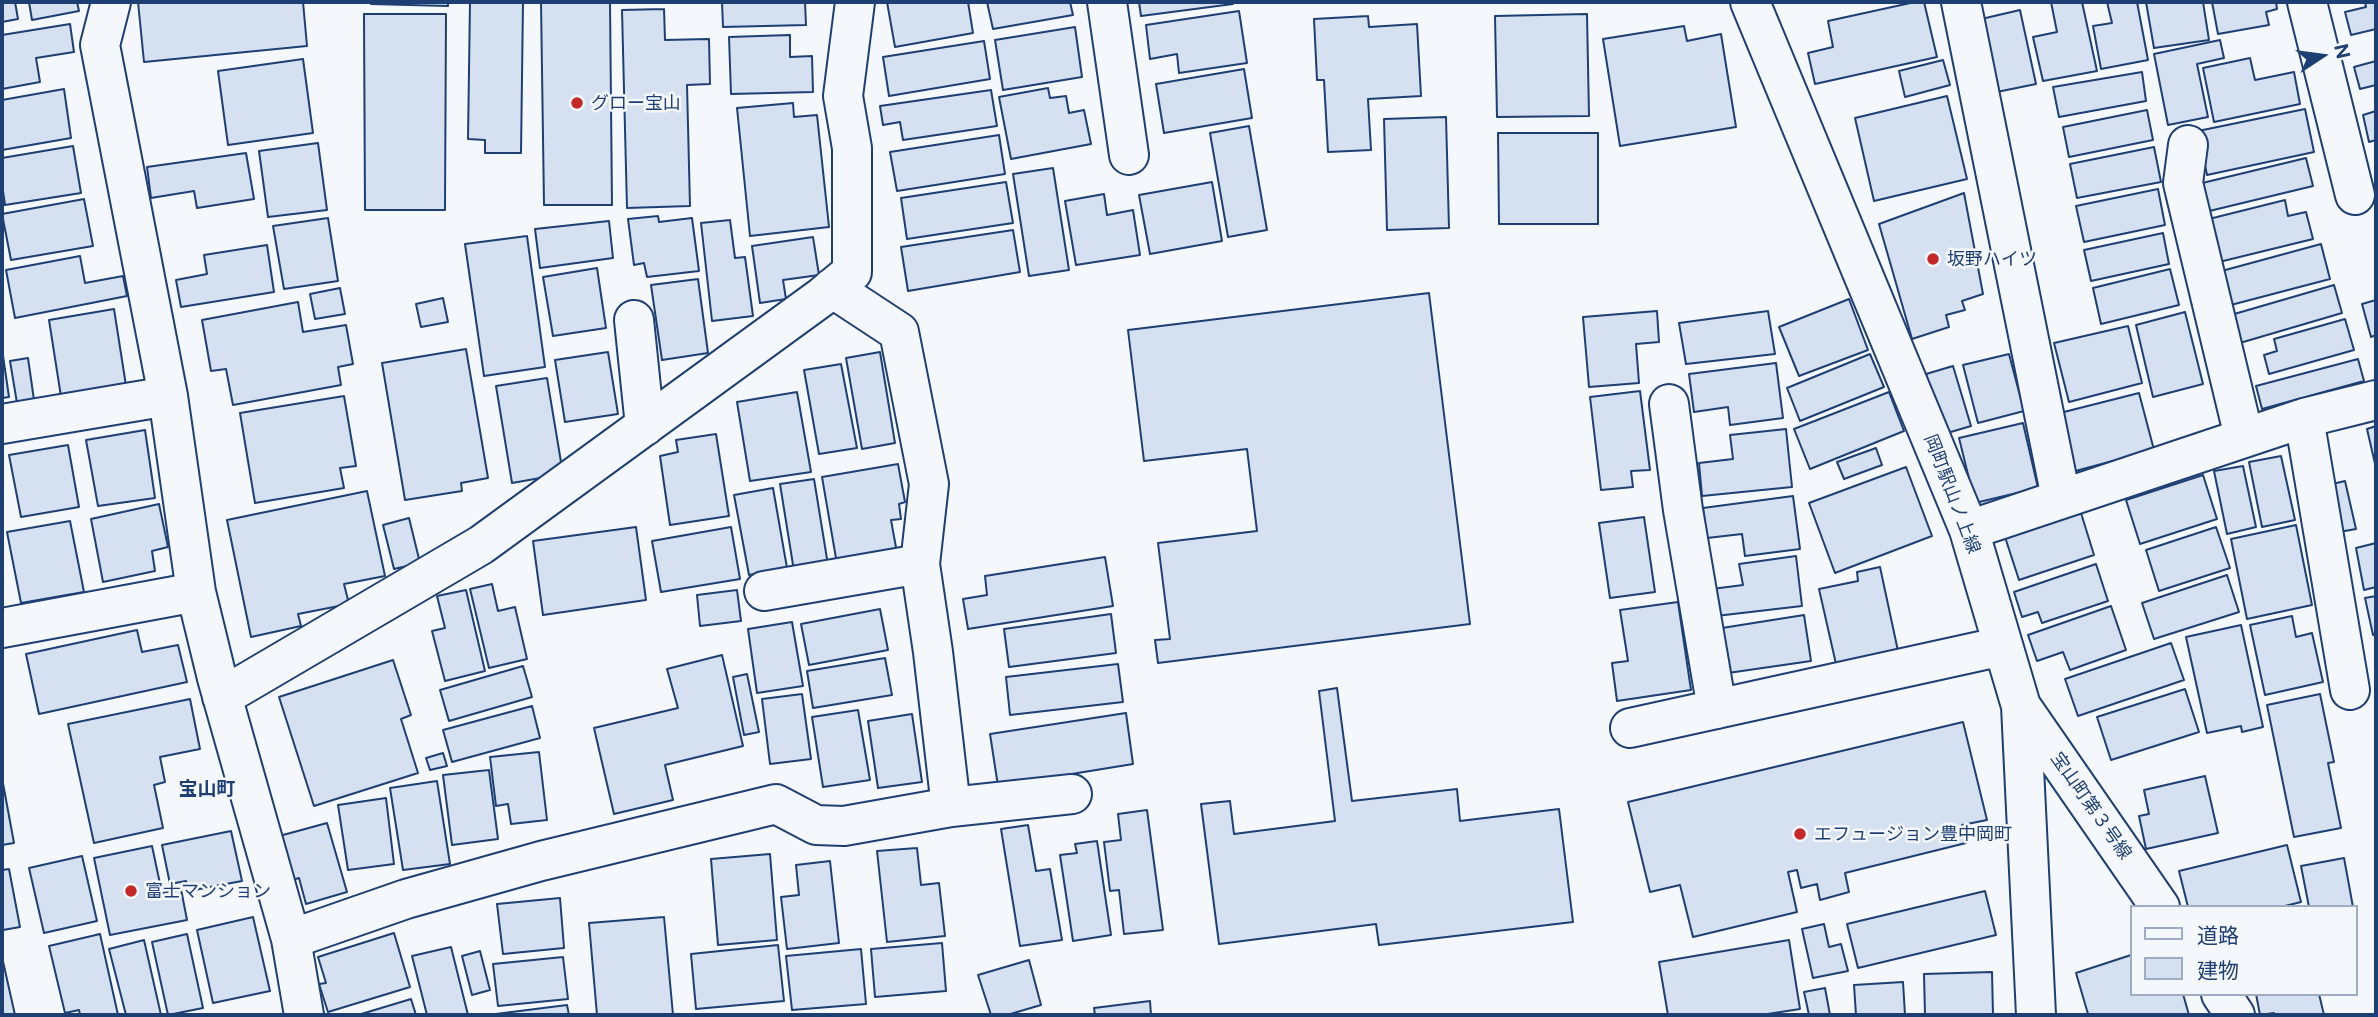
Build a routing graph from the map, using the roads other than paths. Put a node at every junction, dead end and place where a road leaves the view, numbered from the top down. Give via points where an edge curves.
1 (111, 2) edge
2 (855, 2) edge
3 (1107, 2) edge
4 (1750, 2) edge
5 (1961, 2) edge
6 (2307, 2) edge
7 (2188, 145) dead end
8 (1129, 155) dead end
9 (2355, 195) dead end
10 (832, 288) junction
11 (634, 320) dead end
12 (168, 396) junction
13 (2376, 401) edge
14 (1669, 404) dead end
15 (2304, 418) junction
16 (2, 424) edge
17 (645, 426) junction
18 (2244, 437) junction
19 (2061, 498) junction
20 (1969, 530) junction
21 (919, 564) junction
22 (764, 591) dead end
23 (196, 592) junction
24 (2, 628) edge
25 (2003, 646) junction
26 (2350, 690) dead end
27 (222, 697) junction
28 (2021, 706) junction
29 (1717, 709) junction
30 (1630, 728) dead end
31 (1072, 794) dead end
32 (951, 807) junction
33 (2159, 905) edge
34 (291, 939) junction
35 (2222, 996) edge
36 (300, 1015) edge
37 (2036, 1015) edge
38 (2235, 1015) edge

1 - 12 street via 100,45
2 - 10 street via 843,96 852,148 852,272
3 - 8 street
4 - 20 street, 岡町駅山ノ上線
5 - 19 street
6 - 9 street
7 - 18 street via 2183,183
10 - 17 street
10 - 21 street via 899,332 929,484
11 - 17 street
12 - 16 street
12 - 23 street
13 - 15 street
14 - 29 street
15 - 18 street
15 - 26 street
17 - 27 street via 481,545
18 - 19 street
19 - 20 street
20 - 25 street, 岡町駅山ノ上線
21 - 22 street
21 - 32 street
23 - 24 street
23 - 27 street
25 - 28 street, 岡町駅山ノ上線
25 - 29 street
27 - 34 street
28 - 33 street, 宝山町第３号線
28 - 37 street, 岡町駅山ノ上線
29 - 30 street
31 - 32 street
32 - 34 street via 844,826 816,825 776,804 529,864 406,899
34 - 36 street
35 - 38 street

